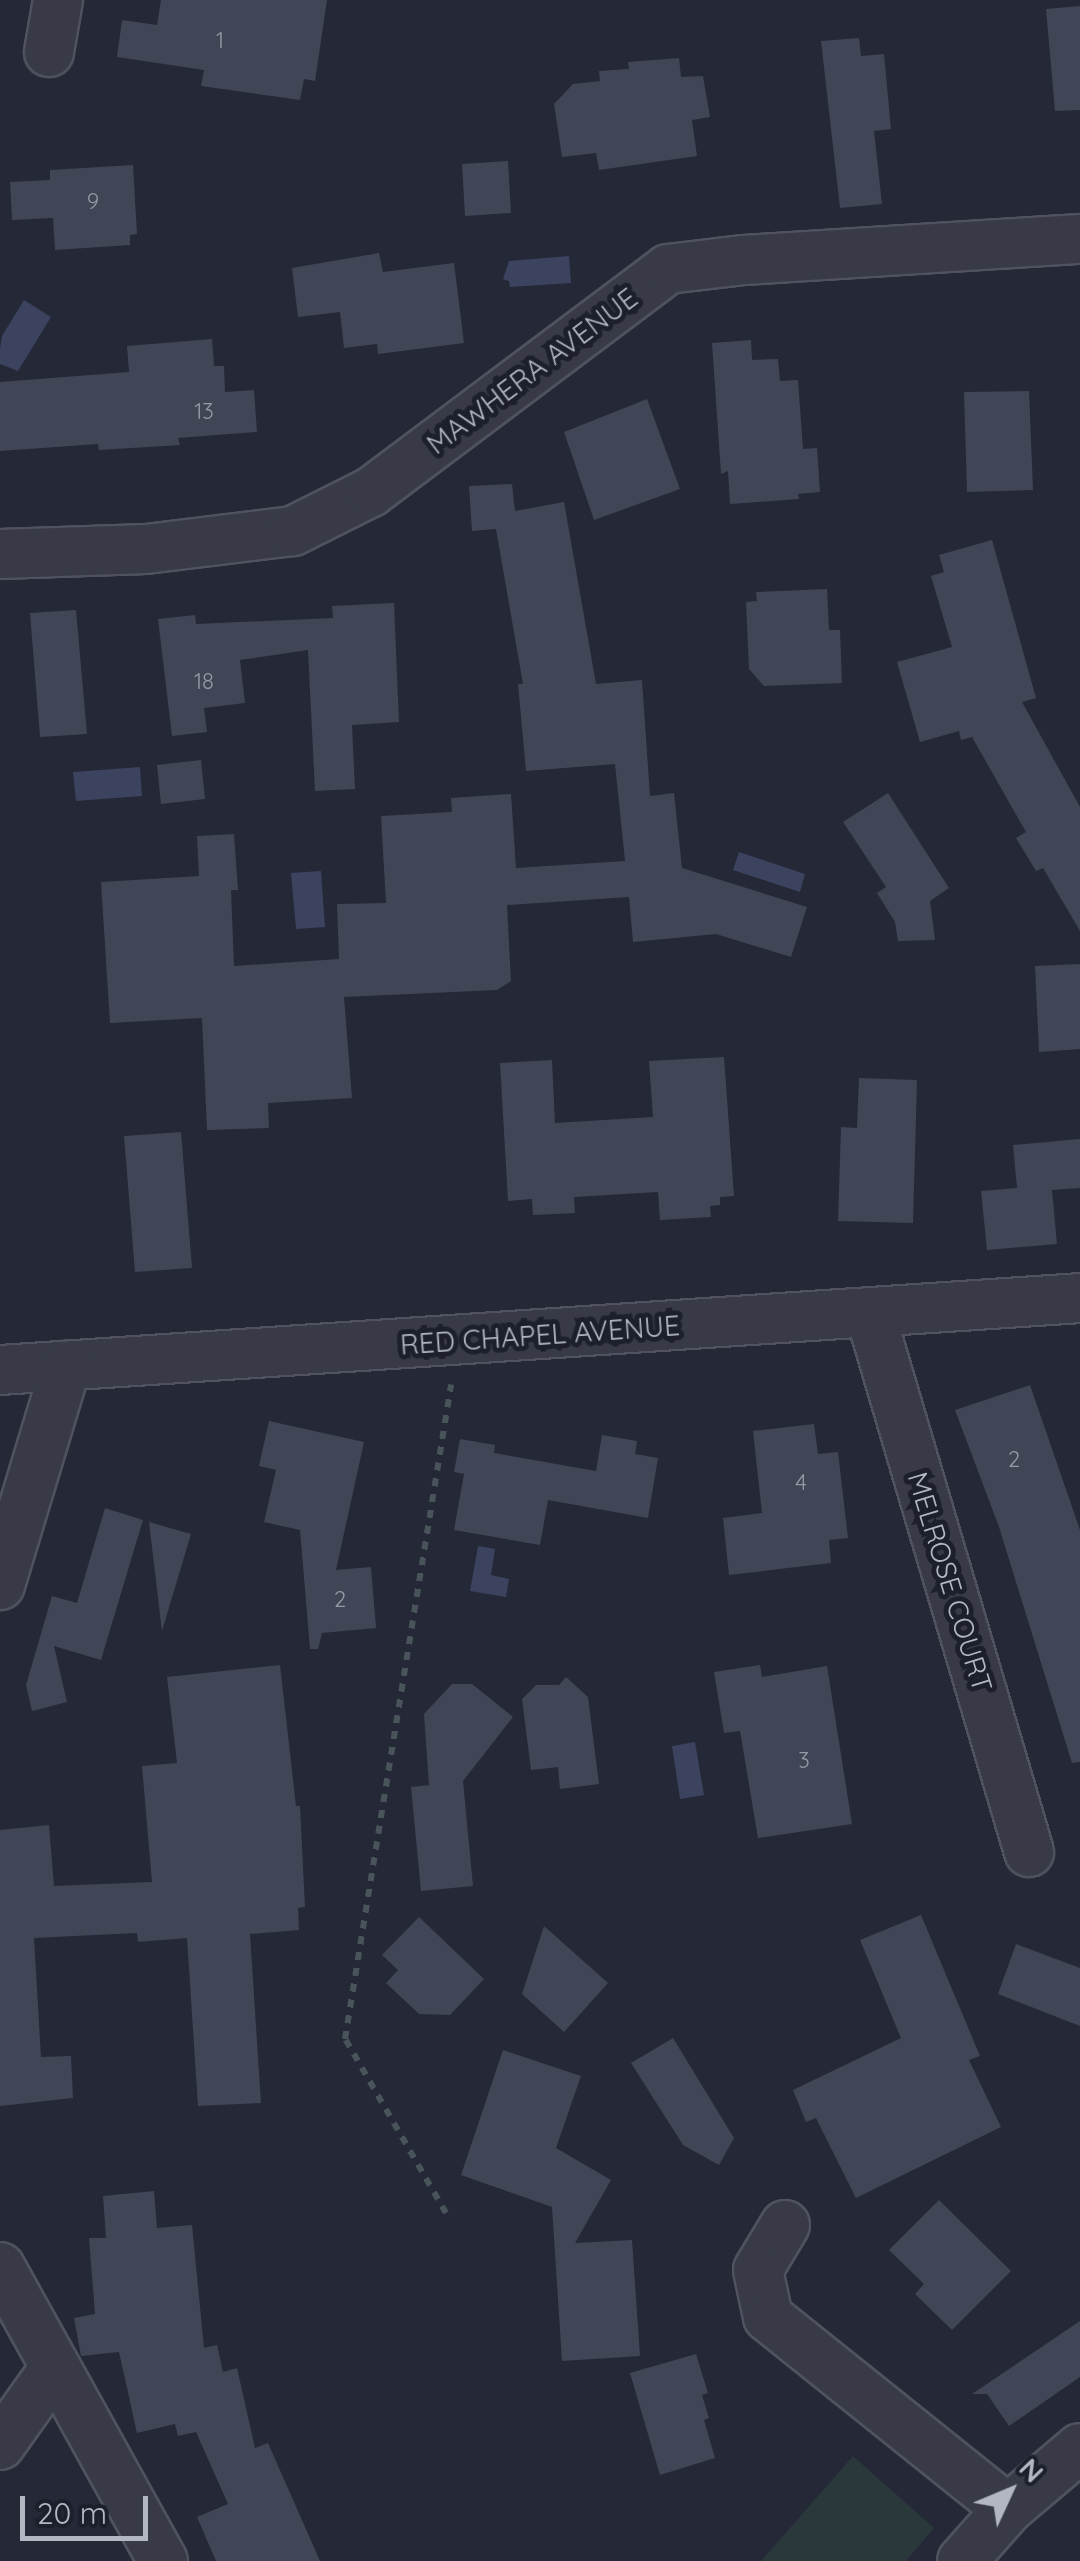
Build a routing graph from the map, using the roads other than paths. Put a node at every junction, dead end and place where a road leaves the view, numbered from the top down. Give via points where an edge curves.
1 (58, 0) edge
2 (49, 52) dead end
3 (1080, 238) edge
4 (0, 554) edge
5 (1080, 1298) edge
6 (870, 1313) junction
7 (66, 1366) junction
8 (0, 1370) edge
9 (0, 1585) edge
10 (1030, 1852) dead end
11 (785, 2225) dead end
12 (0, 2267) edge
13 (55, 2368) junction
14 (0, 2445) edge
15 (1080, 2448) edge
16 (1008, 2509) junction
17 (163, 2561) edge
18 (962, 2561) edge

1 - 2 street
3 - 4 street, MAWHERA AVENUE via 668,269 371,492 293,531 146,550
5 - 6 street, RED CHAPEL AVENUE
6 - 7 street, RED CHAPEL AVENUE
6 - 10 street, MELROSE COURT
7 - 8 street, RED CHAPEL AVENUE
7 - 9 street
11 - 16 street via 758,2270 768,2317
12 - 13 street
13 - 14 street
13 - 17 street
15 - 16 street
16 - 18 street

